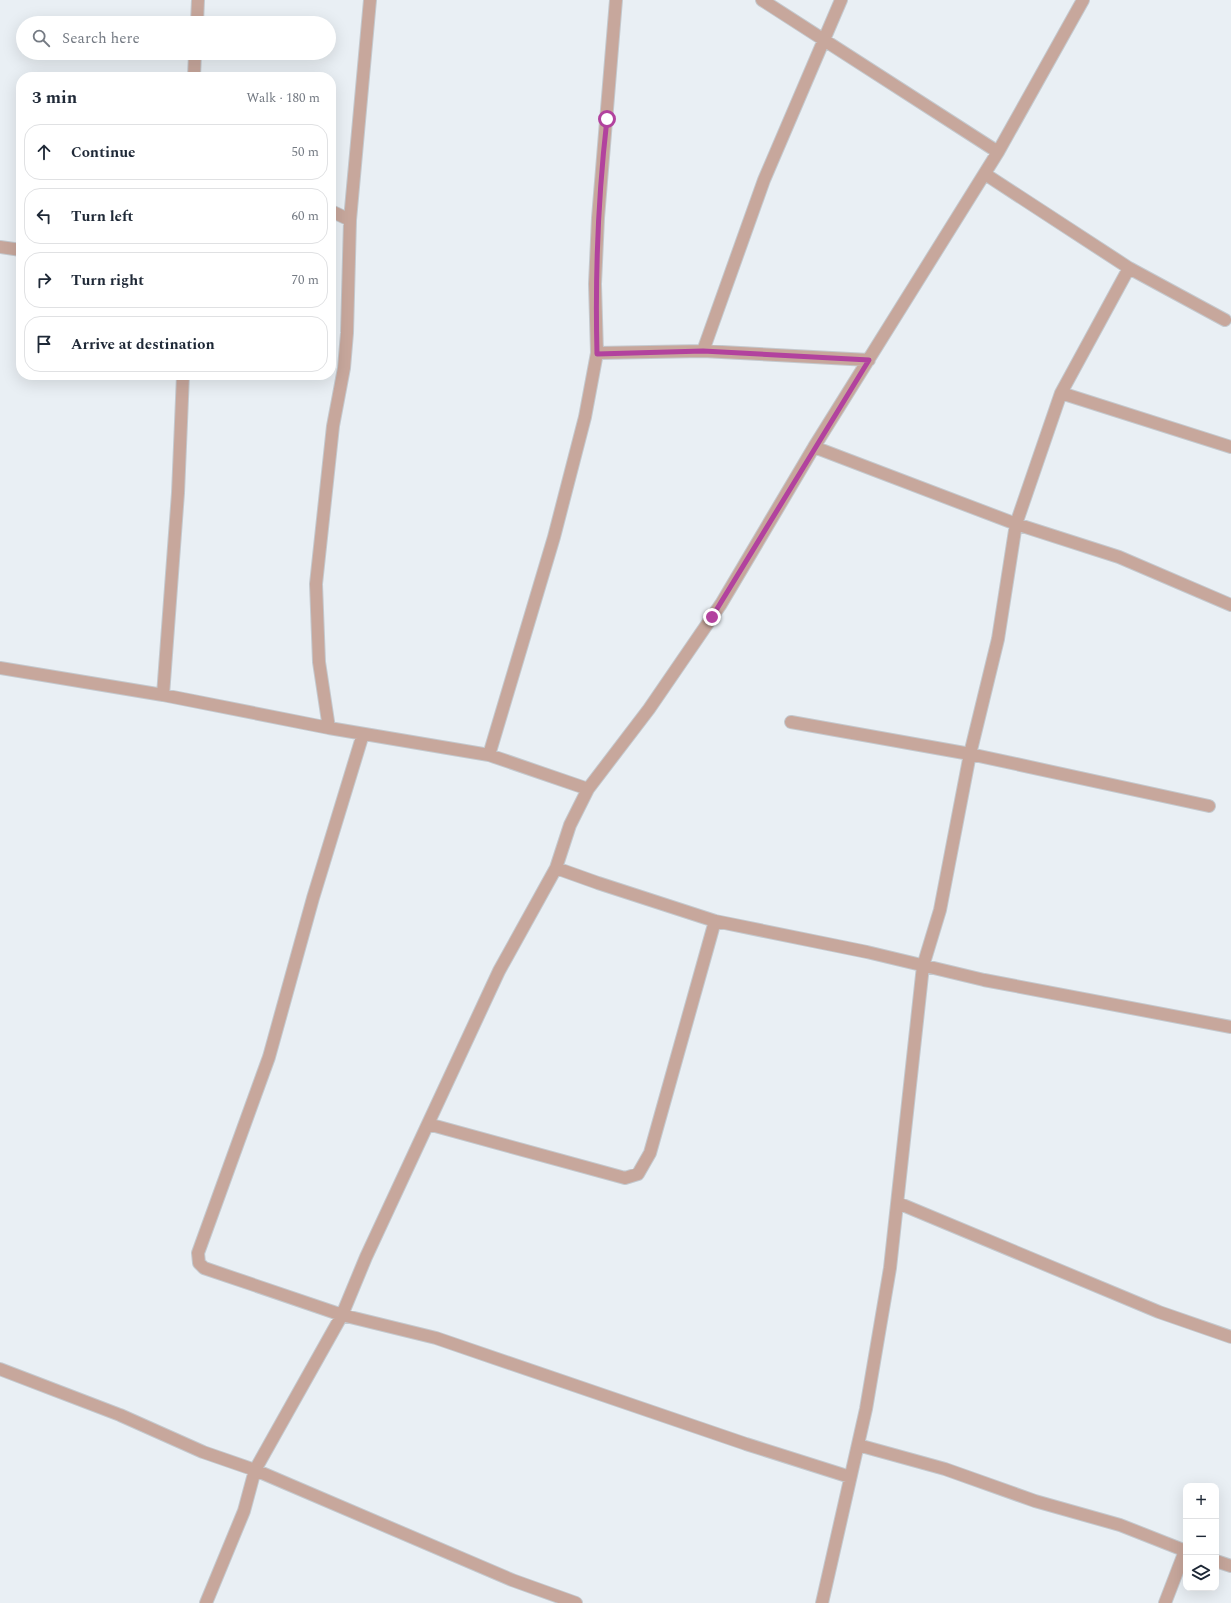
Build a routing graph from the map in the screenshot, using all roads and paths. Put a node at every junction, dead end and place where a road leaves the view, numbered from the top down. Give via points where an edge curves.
1 (198, 0) edge
2 (370, 0) edge
3 (616, 0) edge
4 (762, 0) edge
5 (841, 0) edge
6 (1083, 0) edge
7 (197, 16) edge
8 (824, 39) junction
9 (195, 60) edge
10 (194, 72) edge
11 (998, 152) junction
12 (985, 174) junction
13 (336, 214) edge
14 (350, 220) junction
15 (0, 247) edge
16 (16, 249) edge
17 (1130, 268) junction
18 (1225, 320) dead end
19 (703, 351) junction
20 (597, 354) junction
21 (869, 360) junction
22 (183, 380) edge
23 (1061, 393) junction
24 (814, 447) junction
25 (1231, 447) edge
26 (1016, 524) junction
27 (1231, 605) edge
28 (0, 668) edge
29 (163, 695) junction
30 (790, 722) dead end
31 (329, 728) junction
32 (363, 734) junction
33 (970, 754) junction
34 (489, 755) junction
35 (588, 789) junction
36 (1209, 806) dead end
37 (556, 868) junction
38 (715, 921) junction
39 (924, 966) junction
40 (1231, 1027) edge
41 (428, 1124) junction
42 (898, 1203) junction
43 (342, 1315) junction
44 (1231, 1337) edge
45 (0, 1369) edge
46 (858, 1445) junction
47 (255, 1470) junction
48 (850, 1477) junction
49 (1183, 1550) edge
50 (1184, 1555) edge
51 (1219, 1562) edge
52 (1231, 1566) edge
53 (209, 1602) edge
54 (576, 1603) edge
55 (822, 1603) edge
56 (1165, 1603) edge

1 - 7 street
2 - 14 street
3 - 20 street via 598,218 595,284
4 - 8 street
5 - 8 street
6 - 11 street
8 - 11 street
8 - 19 street via 764,180
9 - 10 street
11 - 12 street
12 - 17 street
12 - 21 street
13 - 14 street
14 - 31 street via 344,368 333,426 316,584 319,662
15 - 16 street
17 - 18 street
17 - 23 street
19 - 20 street
19 - 21 street
20 - 34 street via 586,417 554,537
21 - 24 street
22 - 29 street via 178,493
23 - 25 street
23 - 26 street
24 - 26 street
24 - 35 street via 721,604 649,709
26 - 27 street via 1119,557
26 - 33 street via 998,639
28 - 29 street
29 - 31 street
30 - 33 street
31 - 32 street
32 - 34 street
32 - 43 street via 313,898 269,1057 198,1253 199,1263 204,1268
33 - 36 street
33 - 39 street via 940,910
34 - 35 street
35 - 37 street via 570,825
37 - 38 street
37 - 41 street via 499,971
38 - 39 street
38 - 41 street via 650,1153 638,1174 625,1178
39 - 40 street via 1078,999
39 - 42 street
41 - 43 street
42 - 44 street via 1159,1312
42 - 46 street via 890,1268
43 - 47 street
43 - 48 street via 436,1338
45 - 47 street via 120,1415 203,1452
46 - 48 street
46 - 49 street via 945,1469 1035,1500 1120,1525
47 - 53 street via 244,1511
47 - 54 street via 512,1580
48 - 55 street
50 - 56 street
51 - 52 street

